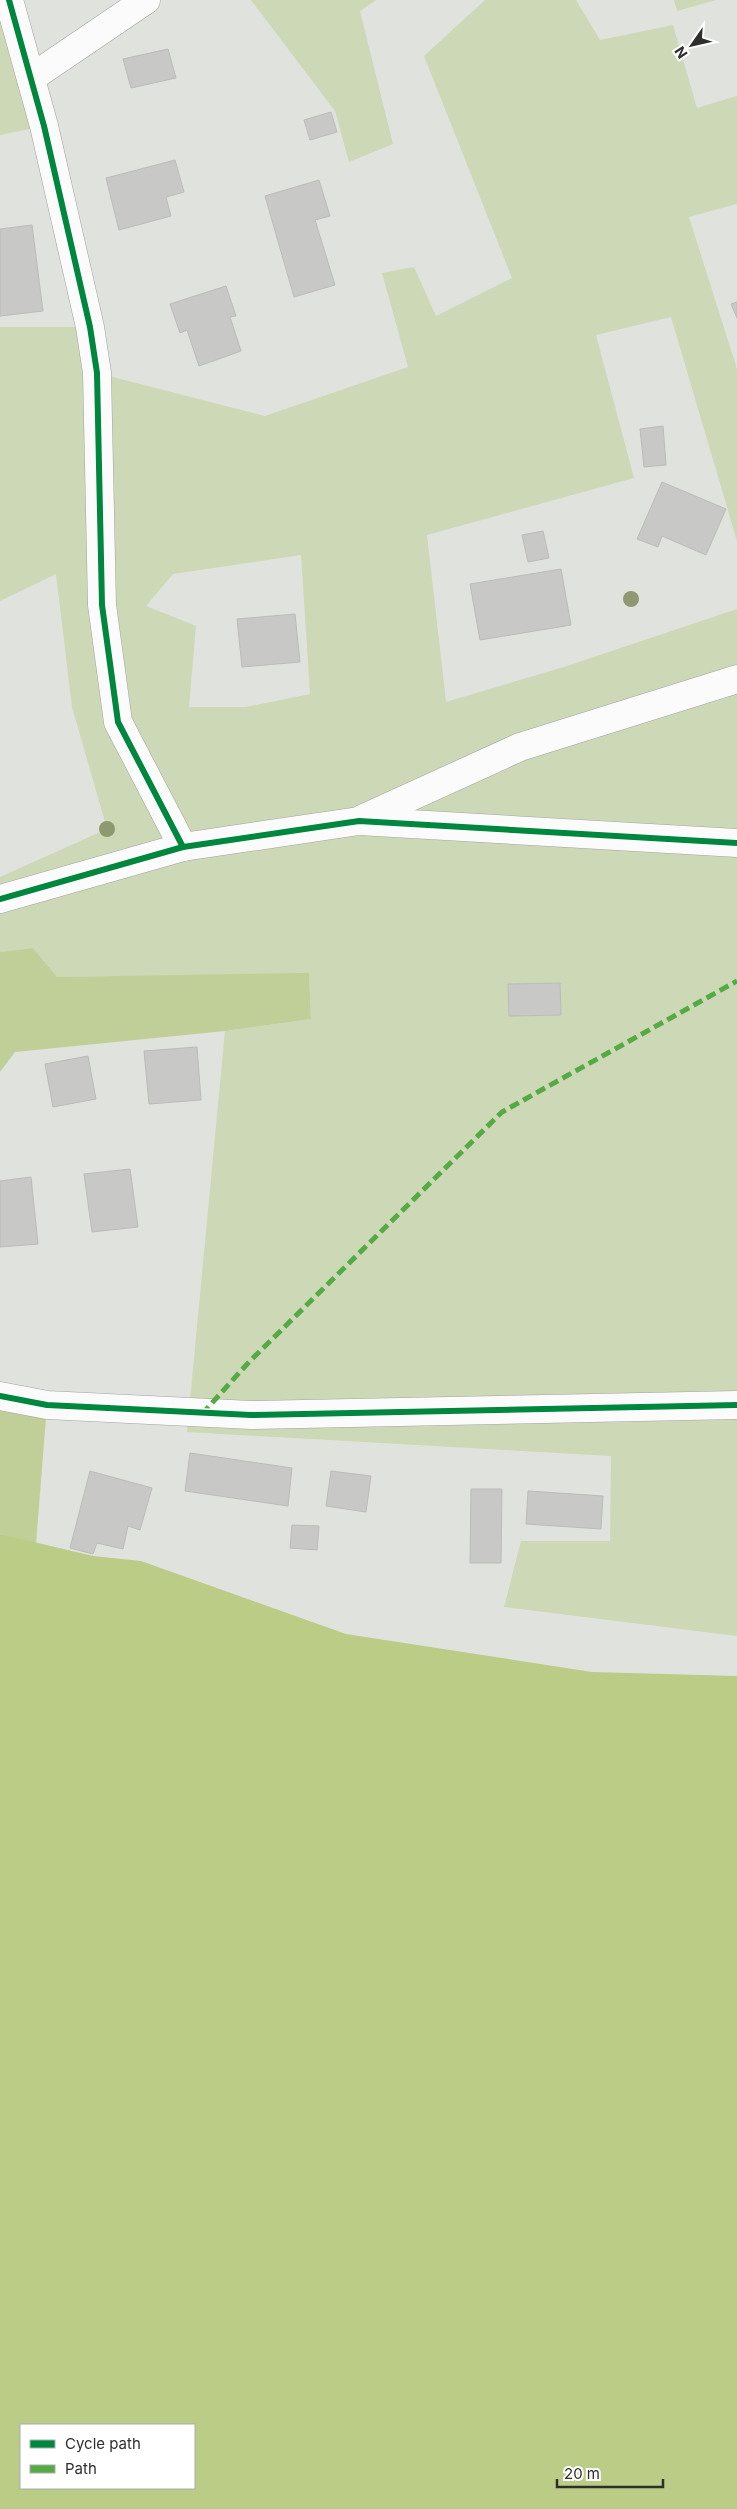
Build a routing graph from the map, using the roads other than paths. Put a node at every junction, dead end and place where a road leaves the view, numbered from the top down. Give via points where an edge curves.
1 (9, 0) edge
2 (146, 0) edge
3 (31, 78) junction
4 (737, 679) edge
5 (359, 821) junction
6 (737, 843) edge
7 (183, 848) junction
8 (0, 899) edge
9 (0, 1396) edge
10 (737, 1405) edge

1 - 3 street
2 - 3 street
3 - 7 street via 83,298 97,373 102,605 118,722
4 - 5 street via 520,747
5 - 6 street
5 - 7 street
7 - 8 street
9 - 10 street via 48,1405 252,1416

